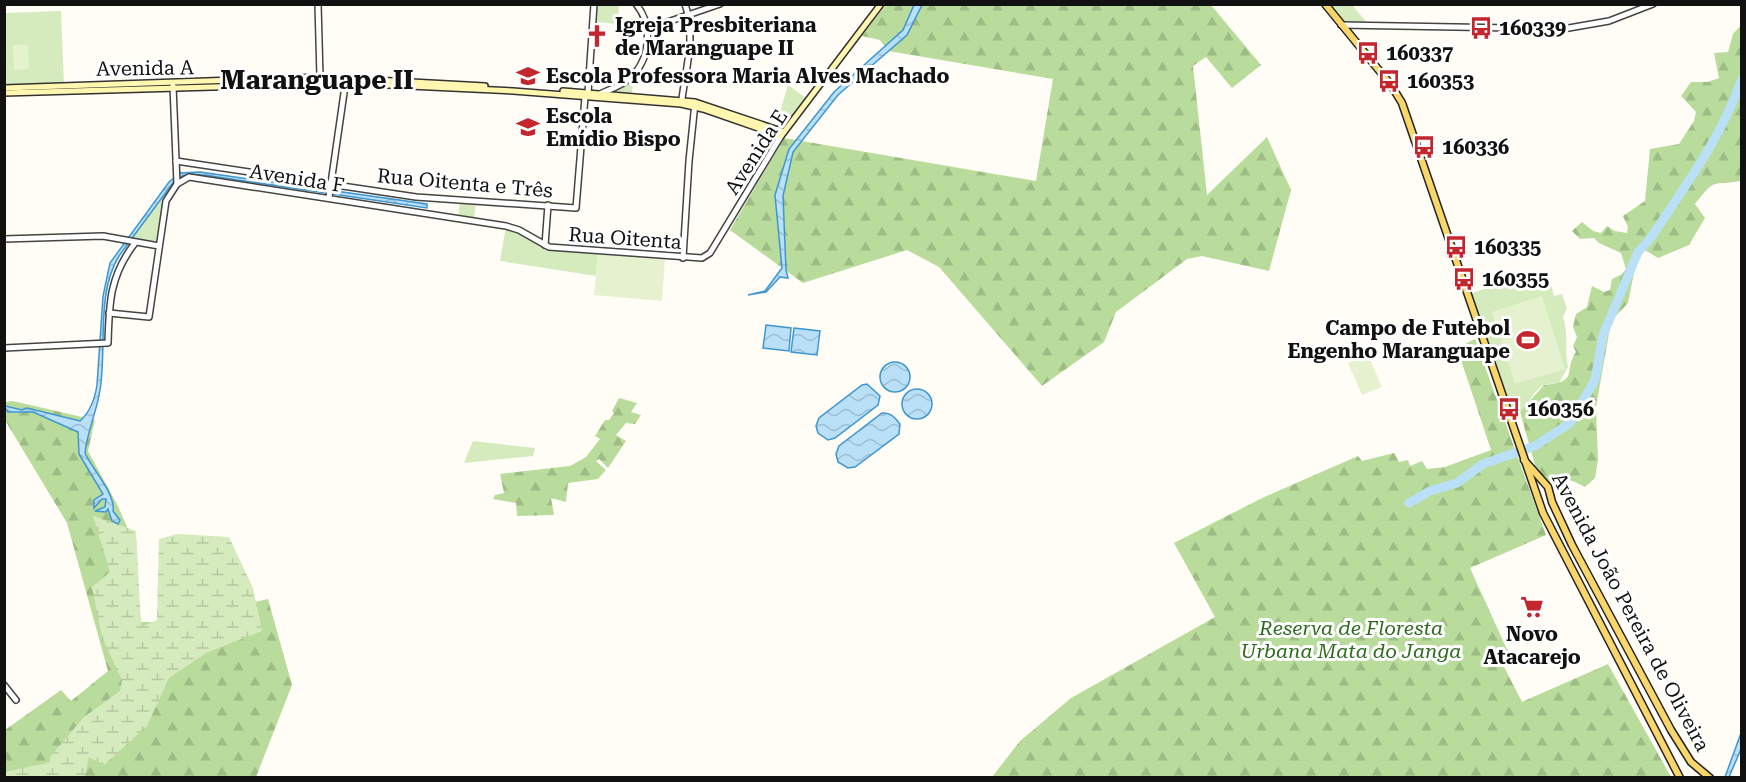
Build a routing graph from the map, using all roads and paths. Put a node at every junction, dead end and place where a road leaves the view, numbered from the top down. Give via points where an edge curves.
1 (318, 4) edge
2 (594, 4) edge
3 (636, 4) edge
4 (685, 4) edge
5 (720, 4) edge
6 (881, 4) edge
7 (1325, 4) edge
8 (1653, 4) edge
9 (689, 15) junction
10 (1341, 25) junction
11 (647, 30) junction
12 (320, 77) junction
13 (346, 80) junction
14 (173, 85) junction
15 (4, 88) edge
16 (4, 93) edge
17 (600, 94) junction
18 (586, 95) junction
19 (682, 99) junction
20 (695, 104) junction
21 (782, 134) junction
22 (176, 161) junction
23 (177, 182) junction
24 (331, 186) junction
25 (329, 197) dead end
26 (548, 206) junction
27 (4, 239) edge
28 (135, 242) junction
29 (545, 245) junction
30 (159, 246) junction
31 (683, 258) junction
32 (702, 258) joint
33 (109, 313) junction
34 (4, 348) edge
35 (1523, 460) junction
36 (1548, 487) junction
37 (1535, 494) junction
38 (4, 684) edge
39 (16, 700) dead end
40 (1680, 777) edge
41 (1710, 777) edge

1 - 12 street
2 - 18 street
3 - 11 street
4 - 9 street
5 - 9 street
6 - 21 main road, Avenida E
7 - 10 main road, Avenida João Pereira de Oliveira
8 - 10 street via 1609,21 1563,29
9 - 11 street
9 - 19 street via 691,42
10 - 35 main road, Avenida João Pereira de Oliveira via 1391,85 1406,113
11 - 17 street via 647,47 636,71 623,83
12 - 13 main road, Avenida A
12 - 14 main road, Avenida A
13 - 14 main road, Avenida A
13 - 18 main road, Avenida A
13 - 24 street
14 - 15 main road, Avenida A
14 - 16 main road, Avenida A
14 - 22 street
17 - 18 main road, Avenida A
17 - 19 main road, Avenida A
18 - 20 main road, Avenida A
18 - 26 street, Rua Oitenta e Três via 576,208
19 - 20 main road, Avenida A
20 - 21 main road, Avenida A
20 - 31 street
21 - 32 street, Avenida E via 710,253
22 - 23 street
22 - 24 street, Rua Oitenta e Três
23 - 29 street, Avenida F via 196,176 506,226
23 - 30 street via 166,201
24 - 25 street
24 - 26 street, Rua Oitenta e Três via 416,197
26 - 29 street
27 - 28 street via 103,236
28 - 30 street
28 - 33 street via 117,270
29 - 31 street, Rua Oitenta
30 - 33 street via 149,317
31 - 32 street, Rua Oitenta
33 - 34 street via 107,343
35 - 36 main road, Avenida João Pereira de Oliveira
35 - 37 main road, Avenida João Pereira de Oliveira
36 - 37 main road via 1539,487
36 - 41 main road, Avenida João Pereira de Oliveira via 1558,517 1671,730 1691,762
37 - 40 main road, Avenida João Pereira de Oliveira
38 - 39 street

